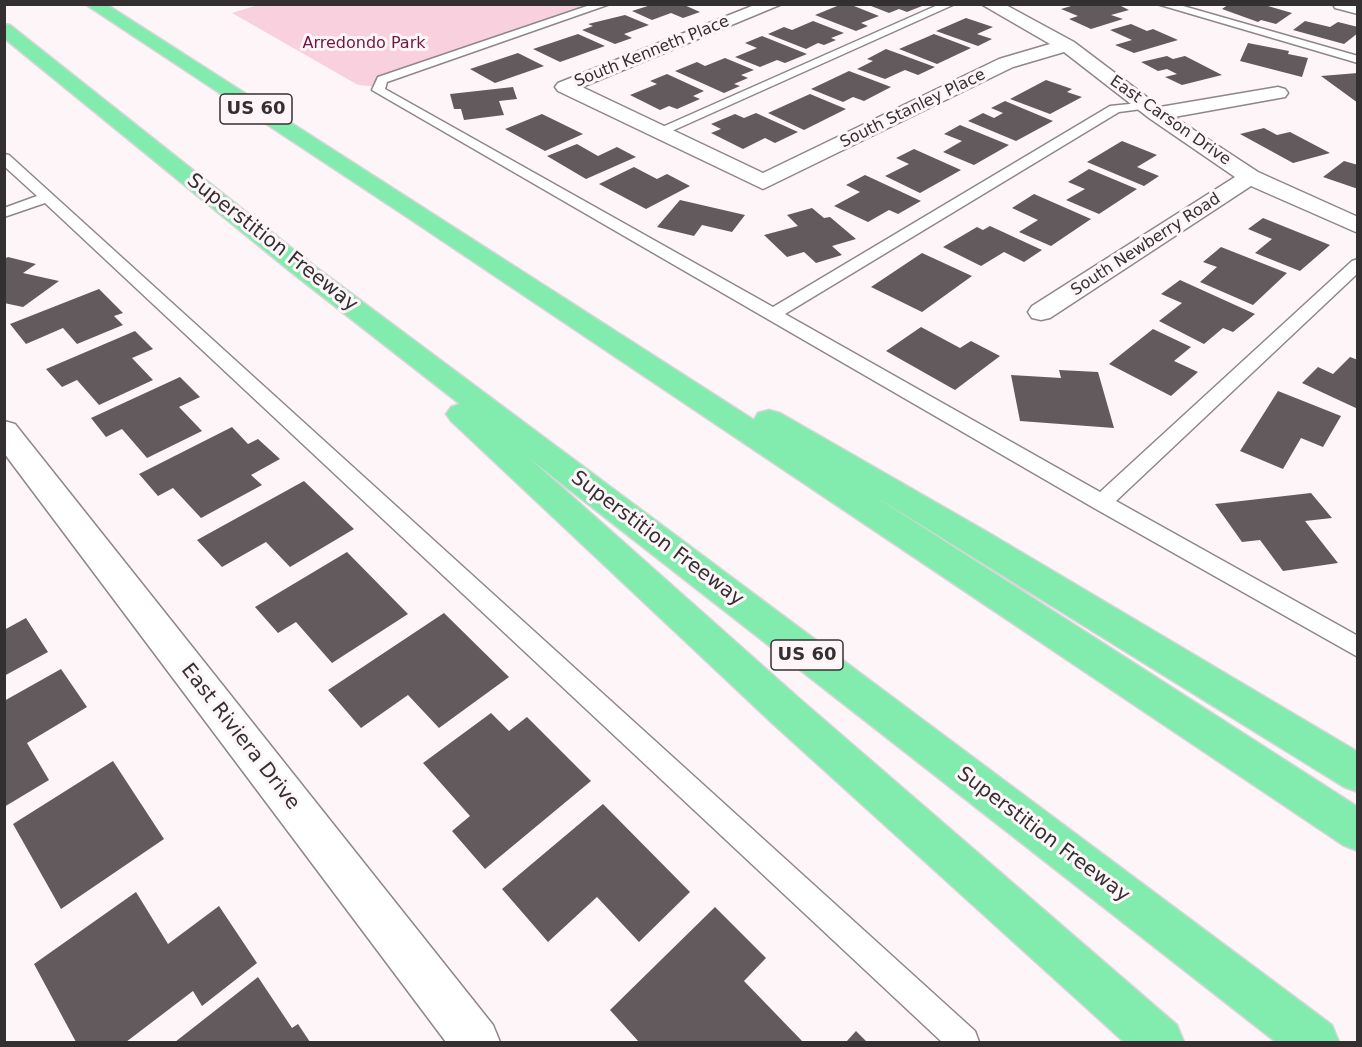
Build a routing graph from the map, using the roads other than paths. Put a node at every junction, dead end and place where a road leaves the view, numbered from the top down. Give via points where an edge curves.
1 (93, 4) edge
2 (605, 4) edge
3 (774, 4) edge
4 (950, 4) edge
5 (989, 4) edge
6 (1162, 4) edge
7 (1341, 4) edge
8 (1358, 9) edge
9 (4, 29) edge
10 (1067, 46) junction
11 (1358, 60) edge
12 (1278, 93) dead end
13 (1150, 109) junction
14 (658, 132) junction
15 (4, 158) edge
16 (1250, 177) junction
17 (46, 198) junction
18 (4, 213) edge
19 (418, 214) junction
20 (1358, 226) edge
21 (1358, 264) edge
22 (300, 267) junction
23 (1041, 312) dead end
24 (771, 315) junction
25 (4, 430) edge
26 (1101, 503) junction
27 (1358, 648) edge
28 (1358, 774) edge
29 (1358, 831) edge
30 (476, 1042) edge
31 (964, 1042) edge
32 (1160, 1042) edge
33 (1315, 1042) edge

1 - 19 highway, US 60
2 - 24 lane via 382,80 378,90
3 - 14 street, South Kenneth Place via 565,87
4 - 14 lane
5 - 10 street, East Carson Drive
6 - 11 lane
7 - 8 street
9 - 22 highway, Superstition Freeway / US 60
10 - 13 street, East Carson Drive
10 - 14 street, South Stanley Place via 1006,63 763,182
12 - 13 street
13 - 16 street, East Carson Drive
13 - 24 lane via 1115,109
15 - 17 lane
16 - 20 street, East Carson Drive
16 - 23 street, South Newberry Road
17 - 18 lane
17 - 31 lane
19 - 28 highway via 977,542
19 - 29 highway, US 60
21 - 26 lane
22 - 32 highway via 786,711
22 - 33 highway, Superstition Freeway / US 60
24 - 26 lane
25 - 30 street, East Riviera Drive
26 - 27 lane

